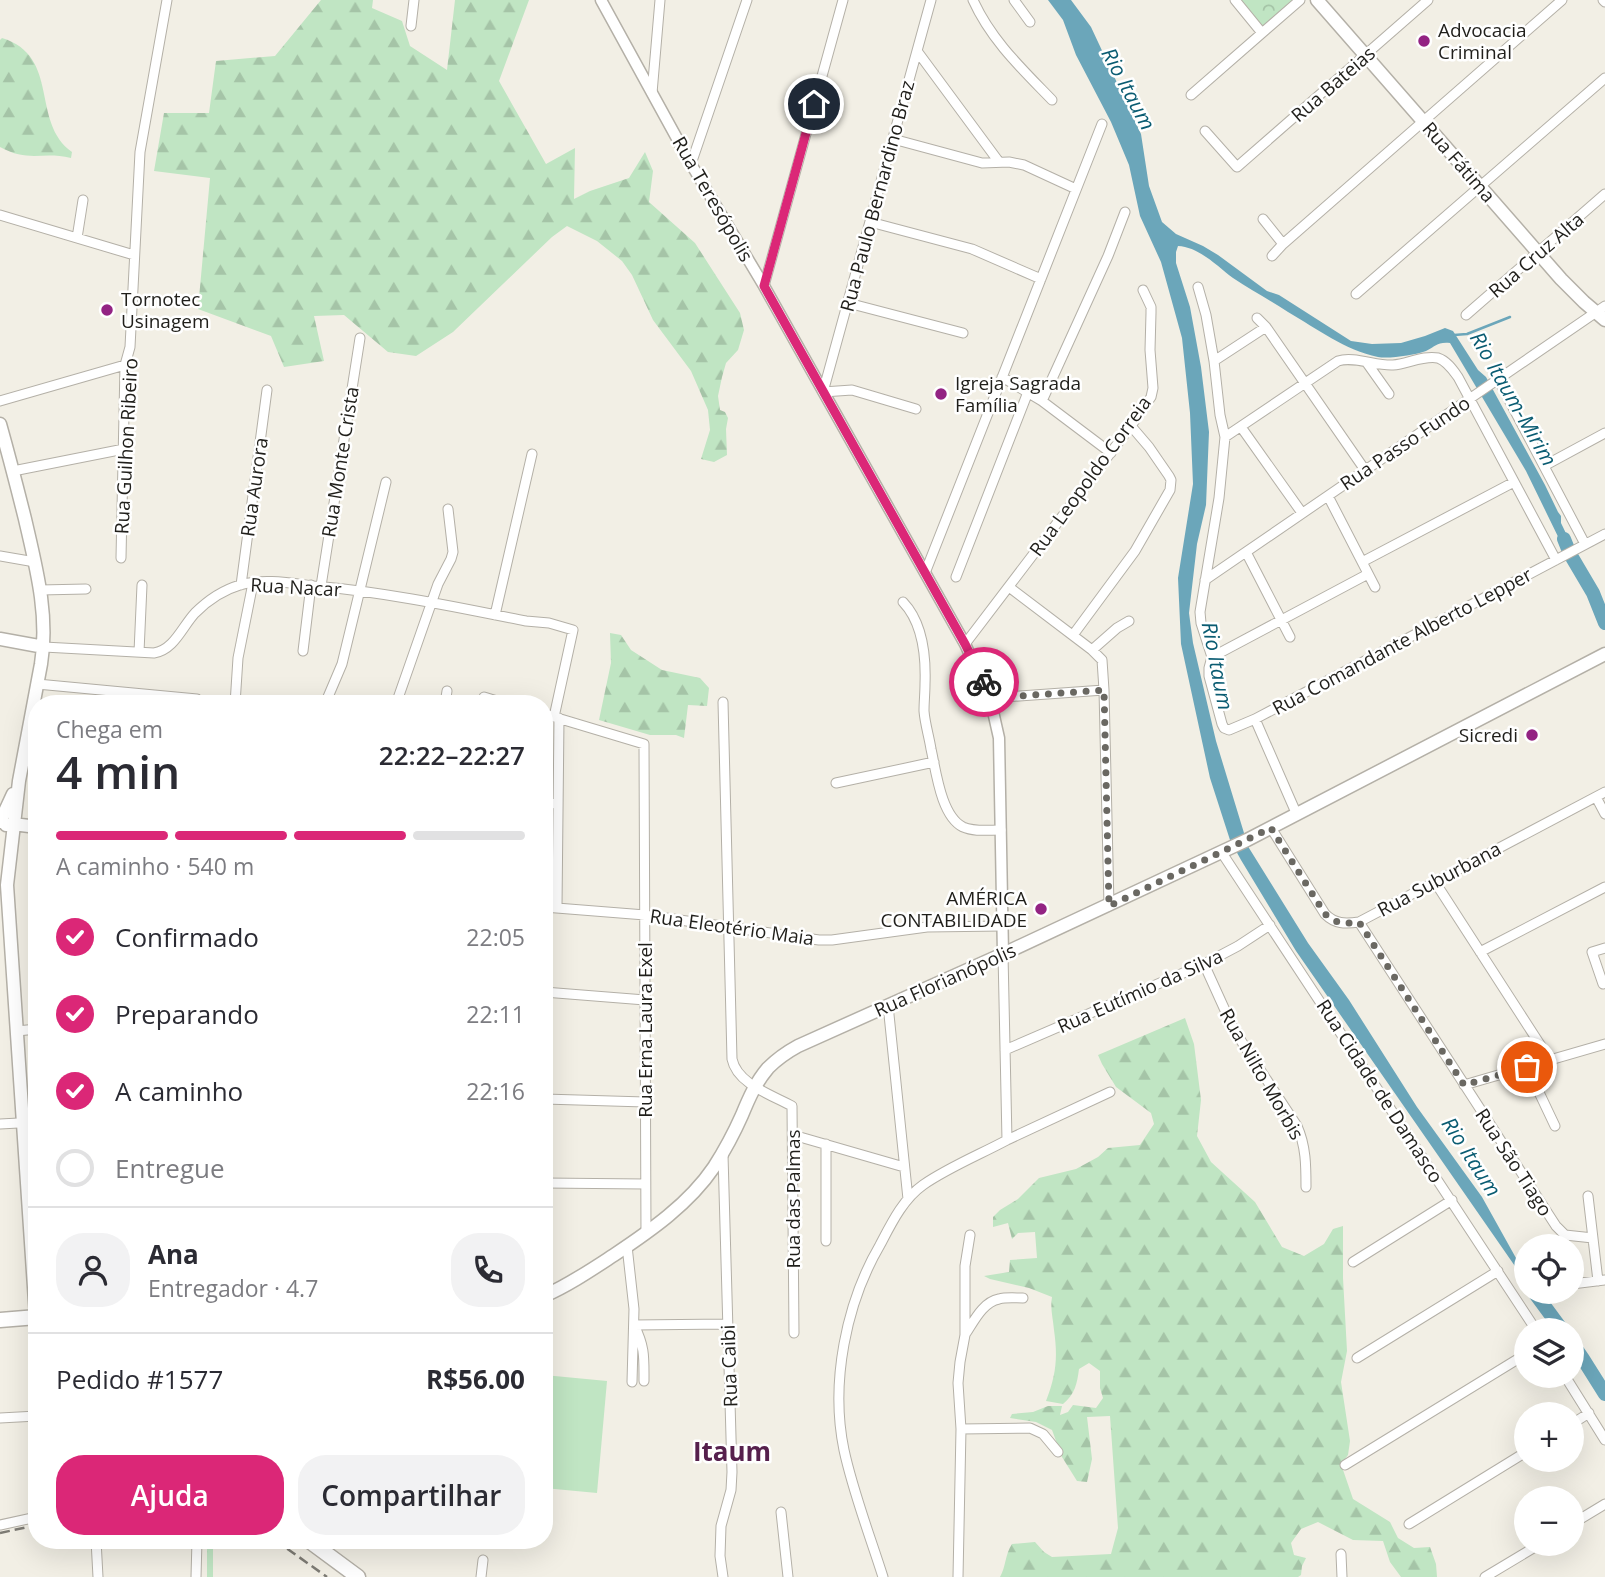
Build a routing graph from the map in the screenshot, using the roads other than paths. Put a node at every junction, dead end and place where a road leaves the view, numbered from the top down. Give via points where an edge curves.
1 (167, 0) edge
2 (414, 0) edge
3 (601, 0) edge
4 (660, 0) edge
5 (747, 0) edge
6 (843, 0) edge
7 (931, 0) edge
8 (973, 0) edge
9 (1014, 0) edge
10 (1235, 0) edge
11 (1300, 0) edge
12 (1317, 0) edge
13 (1428, 0) edge
14 (1562, 0) edge
15 (1030, 22) dead end
16 (411, 26) dead end
17 (1262, 33) junction
18 (917, 51) junction
19 (1366, 55) junction
20 (1605, 78) edge
21 (652, 93) junction
22 (1191, 95) dead end
23 (1052, 100) dead end
24 (1423, 121) junction
25 (1102, 124) dead end
26 (1205, 131) dead end
27 (893, 139) junction
28 (999, 162) junction
29 (691, 164) junction
30 (1480, 186) junction
31 (1076, 190) junction
32 (1605, 194) edge
33 (83, 200) dead end
34 (1125, 212) dead end
35 (0, 215) edge
36 (1263, 219) dead end
37 (870, 222) junction
38 (77, 238) junction
39 (1283, 244) junction
40 (1539, 253) junction
41 (134, 255) junction
42 (1272, 256) dead end
43 (1041, 279) junction
44 (764, 286) junction
45 (1198, 287) dead end
46 (1143, 289) dead end
47 (1356, 293) dead end
48 (848, 303) junction
49 (1602, 313) edge
50 (1466, 316) dead end
51 (1257, 318) dead end
52 (1266, 327) junction
53 (962, 333) dead end
54 (360, 338) dead end
55 (1214, 361) junction
56 (1367, 363) junction
57 (125, 365) junction
58 (1002, 377) junction
59 (1496, 381) junction
60 (1305, 383) junction
61 (267, 390) dead end
62 (823, 392) junction
63 (1028, 392) junction
64 (1389, 394) dead end
65 (1472, 397) junction
66 (0, 401) edge
67 (1042, 401) junction
68 (916, 409) dead end
69 (0, 424) edge
70 (1131, 426) junction
71 (1241, 427) junction
72 (1605, 433) edge
73 (1225, 437) junction
74 (124, 449) junction
75 (1111, 453) junction
76 (532, 454) dead end
77 (1544, 466) junction
78 (1365, 470) junction
79 (13, 471) junction
80 (1514, 481) junction
81 (386, 482) dead end
82 (1328, 496) junction
83 (448, 509) dead end
84 (1302, 513) junction
85 (1605, 534) edge
86 (1585, 544) junction
87 (1246, 552) junction
88 (0, 556) edge
89 (121, 558) dead end
90 (1559, 558) junction
91 (35, 562) junction
92 (1362, 562) junction
93 (925, 573) junction
94 (1368, 574) junction
95 (956, 577) dead end
96 (1205, 580) junction
97 (253, 583) junction
98 (241, 584) junction
99 (142, 585) dead end
100 (316, 586) junction
101 (1009, 587) junction
102 (1375, 587) dead end
103 (86, 589) dead end
104 (40, 590) junction
105 (359, 590) junction
106 (903, 602) dead end
107 (432, 603) junction
108 (495, 615) junction
109 (1281, 620) junction
110 (1129, 621) dead end
111 (1073, 635) junction
112 (1290, 637) dead end
113 (0, 639) edge
114 (965, 644) junction
115 (44, 647) junction
116 (1092, 650) junction
117 (303, 651) dead end
118 (139, 652) junction
119 (1605, 654) edge
120 (1212, 657) junction
121 (37, 684) junction
122 (1104, 690) junction
123 (447, 691) dead end
124 (35, 695) edge
125 (154, 695) edge
126 (236, 695) edge
127 (329, 695) edge
128 (399, 695) edge
129 (446, 695) edge
130 (990, 698) junction
131 (723, 702) dead end
132 (553, 712) edge
133 (553, 716) edge
134 (1255, 719) junction
135 (28, 730) edge
136 (553, 731) edge
137 (22, 761) junction
138 (28, 761) edge
139 (934, 762) junction
140 (836, 783) dead end
141 (1600, 795) edge
142 (553, 804) edge
143 (558, 804) junction
144 (1605, 814) edge
145 (1297, 815) junction
146 (7, 823) edge
147 (28, 826) edge
148 (1271, 828) junction
149 (1001, 830) junction
150 (5, 836) edge
151 (1228, 850) junction
152 (0, 864) edge
153 (3, 881) edge
154 (1435, 882) junction
155 (1605, 887) edge
156 (1109, 906) junction
157 (553, 907) edge
158 (557, 907) junction
159 (645, 915) junction
160 (1359, 922) junction
161 (1270, 925) junction
162 (1002, 926) junction
163 (728, 927) junction
164 (1605, 948) edge
165 (1480, 952) junction
166 (1003, 954) junction
167 (1204, 964) junction
168 (1603, 984) dead end
169 (553, 993) edge
170 (645, 1000) junction
171 (888, 1005) junction
172 (28, 1030) edge
173 (17, 1031) junction
174 (1605, 1044) edge
175 (1005, 1050) junction
176 (1550, 1060) junction
177 (1527, 1067) junction
178 (1464, 1085) junction
179 (755, 1087) junction
180 (1110, 1092) dead end
181 (553, 1099) edge
182 (645, 1101) junction
183 (23, 1122) junction
184 (28, 1122) edge
185 (0, 1124) edge
186 (1555, 1126) dead end
187 (793, 1135) junction
188 (1007, 1140) junction
189 (826, 1144) junction
190 (723, 1153) junction
191 (28, 1167) edge
192 (904, 1167) junction
193 (553, 1183) edge
194 (646, 1184) junction
195 (1306, 1187) dead end
196 (1588, 1196) dead end
197 (908, 1199) junction
198 (1452, 1200) junction
199 (646, 1232) junction
200 (970, 1235) dead end
201 (1593, 1238) junction
202 (826, 1241) dead end
203 (627, 1246) junction
204 (1353, 1262) dead end
205 (1498, 1271) junction
206 (1601, 1280) edge
207 (553, 1292) edge
208 (1023, 1297) dead end
209 (28, 1318) edge
210 (1528, 1318) edge
211 (0, 1320) edge
212 (727, 1324) junction
213 (634, 1325) junction
214 (794, 1333) dead end
215 (965, 1335) junction
216 (1357, 1358) dead end
217 (1514, 1361) edge
218 (644, 1381) dead end
219 (632, 1382) dead end
220 (1573, 1388) edge
221 (1589, 1413) junction
222 (28, 1416) edge
223 (1584, 1416) edge
224 (0, 1418) edge
225 (961, 1429) junction
226 (1605, 1440) edge
227 (1058, 1452) dead end
228 (1514, 1459) edge
229 (1345, 1465) dead end
230 (1605, 1504) edge
231 (781, 1512) dead end
232 (1584, 1517) edge
233 (28, 1519) edge
234 (1409, 1524) dead end
235 (0, 1525) edge
236 (96, 1549) edge
237 (197, 1549) edge
238 (319, 1549) edge
239 (334, 1549) edge
240 (1341, 1554) dead end
241 (1520, 1556) edge
242 (484, 1560) dead end
243 (98, 1577) edge
244 (196, 1577) edge
245 (358, 1577) edge
246 (372, 1577) edge
247 (481, 1577) edge
248 (723, 1577) edge
249 (788, 1577) edge
250 (883, 1577) edge
251 (958, 1577) edge
252 (1342, 1577) edge
253 (1485, 1577) edge

1 - 41 street, Rua Guilhon Ribeiro via 140,152
2 - 16 street
3 - 21 street, Rua Teresópolis
4 - 21 street
5 - 29 street
6 - 44 street
7 - 18 street, Rua Paulo Bernardino Braz
8 - 23 street via 986,27
9 - 15 street
10 - 17 street
11 - 17 street
12 - 19 main road, Rua Fátima
13 - 19 street, Rua Bateias
14 - 24 street
17 - 22 street
18 - 27 street, Rua Paulo Bernardino Braz
18 - 28 street
19 - 24 main road, Rua Fátima
19 - 26 street, Rua Bateias via 1237,167
20 - 30 street
21 - 29 street, Rua Teresópolis
24 - 30 main road, Rua Fátima
24 - 39 street
25 - 31 street
27 - 28 street via 982,163
27 - 37 street, Rua Paulo Bernardino Braz
28 - 31 street via 1024,164
29 - 44 street, Rua Teresópolis
30 - 40 main road, Rua Fátima
30 - 47 street
31 - 43 street
32 - 40 street, Rua Cruz Alta
33 - 38 street
34 - 67 street
35 - 38 street
36 - 39 street
37 - 43 street via 972,249
37 - 48 street, Rua Paulo Bernardino Braz
38 - 41 street
39 - 42 street
40 - 49 main road, Rua Fátima via 1572,290
40 - 50 street, Rua Cruz Alta
41 - 57 street, Rua Guilhon Ribeiro via 130,347
43 - 58 street
44 - 62 street, Rua Teresópolis
45 - 55 street
46 - 70 street, Rua Leopoldo Correia via 1151,307 1153,388
48 - 53 street
48 - 62 street, Rua Paulo Bernardino Braz
49 - 59 street, Rua Passo Fundo
51 - 52 street
52 - 55 street
52 - 60 street
54 - 100 street, Rua Monte Crista
55 - 73 street
56 - 60 street via 1338,361
56 - 64 street
56 - 65 street via 1396,365 1437,358 1452,368
57 - 66 street
57 - 74 street, Rua Guilhon Ribeiro
58 - 63 street
58 - 93 street
59 - 65 street, Rua Passo Fundo
59 - 77 street
60 - 71 street
60 - 78 street
61 - 98 street, Rua Aurora
62 - 68 street via 852,390
62 - 93 street, Rua Teresópolis
63 - 67 street
63 - 95 street
65 - 78 street, Rua Passo Fundo
65 - 80 street
67 - 75 street
69 - 79 main road
70 - 75 street, Rua Leopoldo Correia
70 - 111 street via 1169,476 1170,490 1135,551
71 - 73 street
71 - 84 street
72 - 77 street
73 - 96 street
74 - 79 street
74 - 89 street, Rua Guilhon Ribeiro
75 - 101 street, Rua Leopoldo Correia
76 - 108 street
77 - 86 street
78 - 82 street, Rua Passo Fundo
79 - 91 main road
80 - 90 street
80 - 92 street
81 - 105 street
82 - 84 street, Rua Passo Fundo
82 - 92 street
83 - 107 street via 453,552
84 - 87 street, Rua Passo Fundo
85 - 86 street, Rua Comandante Alberto Lepper
86 - 90 street, Rua Comandante Alberto Lepper
87 - 96 street, Rua Passo Fundo
87 - 109 street
88 - 91 street
90 - 134 street, Rua Comandante Alberto Lepper
91 - 104 main road
92 - 94 street
93 - 114 street, Rua Teresópolis
94 - 102 street
94 - 109 street
96 - 120 street via 1200,617
97 - 98 street, Rua Nacar
97 - 100 street, Rua Nacar
97 - 126 street
98 - 118 street, Rua Nacar via 202,606 166,649
99 - 118 street
100 - 105 street, Rua Nacar
100 - 117 street, Rua Monte Crista
101 - 111 street
101 - 114 street, Rua Leopoldo Correia
103 - 104 street
104 - 115 main road
105 - 107 street, Rua Nacar
105 - 127 street via 342,664
106 - 139 street via 922,642 925,713
107 - 108 street, Rua Nacar
107 - 128 street
108 - 132 street, Rua Nacar via 573,630
109 - 112 street
109 - 120 street
110 - 116 street
111 - 116 street
113 - 115 main road, Rua Nacar
114 - 130 street, Rua Teresópolis
115 - 118 street, Rua Nacar
115 - 121 main road
116 - 122 street via 1102,660
119 - 145 main road, Rua Florianópolis
120 - 134 street via 1209,676 1224,728 1234,729
121 - 124 main road
121 - 125 street
122 - 130 street
122 - 156 street
123 - 129 street
130 - 149 street, Rua Teresópolis via 1000,749
131 - 163 street
133 - 159 street, Rua Erna Laura Exel via 644,744
134 - 145 street, Rua Comandante Alberto Lepper
135 - 137 main road
136 - 143 street
137 - 138 street
137 - 146 main road
139 - 140 street
139 - 149 street via 946,807 956,822 975,830
141 - 144 street
141 - 154 street, Rua Suburbana
142 - 143 street
143 - 158 street
145 - 148 main road, Rua Florianópolis
146 - 147 main road
146 - 150 main road
148 - 151 main road, Rua Florianópolis
148 - 160 street, Rua Suburbana via 1325,914 1341,924
149 - 162 street, Rua Teresópolis
150 - 152 main road
150 - 153 main road
151 - 156 main road, Rua Florianópolis
151 - 161 street, Rua Cidade de Damasco
153 - 173 main road
154 - 160 street, Rua Suburbana
154 - 165 street
155 - 165 street
156 - 166 main road, Rua Florianópolis
157 - 158 street, Rua Eleotério Maia
158 - 159 street, Rua Eleotério Maia
159 - 163 street, Rua Eleotério Maia
159 - 170 street, Rua Erna Laura Exel
160 - 178 street, Rua São Tiago
161 - 167 street, Rua Eutímio da Silva
161 - 198 street, Rua Cidade de Damasco
162 - 163 street, Rua Eleotério Maia via 926,927 832,940
162 - 166 street, Rua Teresópolis
163 - 179 street via 732,1059 742,1077
164 - 168 street via 1592,952
165 - 176 street
166 - 171 main road, Rua Florianópolis
166 - 175 street, Rua Teresópolis
167 - 175 street, Rua Eutímio da Silva
167 - 195 street, Rua Nilto Morbis via 1234,1030 1297,1126 1305,1154
169 - 170 street
170 - 182 street, Rua Erna Laura Exel
171 - 179 main road, Rua Florianópolis via 785,1053
171 - 192 street
172 - 173 street
173 - 183 main road
174 - 176 street
175 - 188 street, Rua Teresópolis
176 - 177 street
177 - 178 street
177 - 186 street
178 - 201 street, Rua São Tiago via 1556,1227 1565,1235
179 - 187 street, Rua das Palmas via 792,1106
179 - 190 main road, Rua Florianópolis
180 - 188 street
181 - 182 street
182 - 194 street, Rua Erna Laura Exel
183 - 184 street
183 - 185 street
183 - 191 main road
187 - 189 street
187 - 214 street, Rua das Palmas
188 - 197 street via 923,1184
189 - 192 street
189 - 202 street
190 - 199 main road, Rua Florianópolis via 694,1192
190 - 212 street, Rua Caibi
192 - 197 street
193 - 194 street
194 - 199 street, Rua Erna Laura Exel
196 - 201 street
197 - 250 street via 859,1288 841,1371 844,1450
198 - 204 street
198 - 205 street, Rua Cidade de Damasco
199 - 203 main road, Rua Florianópolis
200 - 215 street
201 - 206 street
203 - 207 main road, Rua Florianópolis
203 - 213 street
205 - 210 street, Rua Cidade de Damasco
205 - 216 street
208 - 215 street via 990,1302
209 - 211 main road
212 - 213 street
212 - 248 street, Rua Caibi via 732,1490 721,1526
213 - 218 street via 644,1351
213 - 219 street
215 - 225 street via 958,1383
217 - 229 street
220 - 221 street
221 - 223 street
221 - 226 street
222 - 224 street
225 - 227 street via 1030,1428 1043,1434
225 - 251 street
228 - 234 street
230 - 232 street
231 - 249 street
233 - 235 street
236 - 243 street
237 - 244 street
238 - 245 main road
239 - 246 main road
240 - 252 street
241 - 253 street
242 - 247 street

